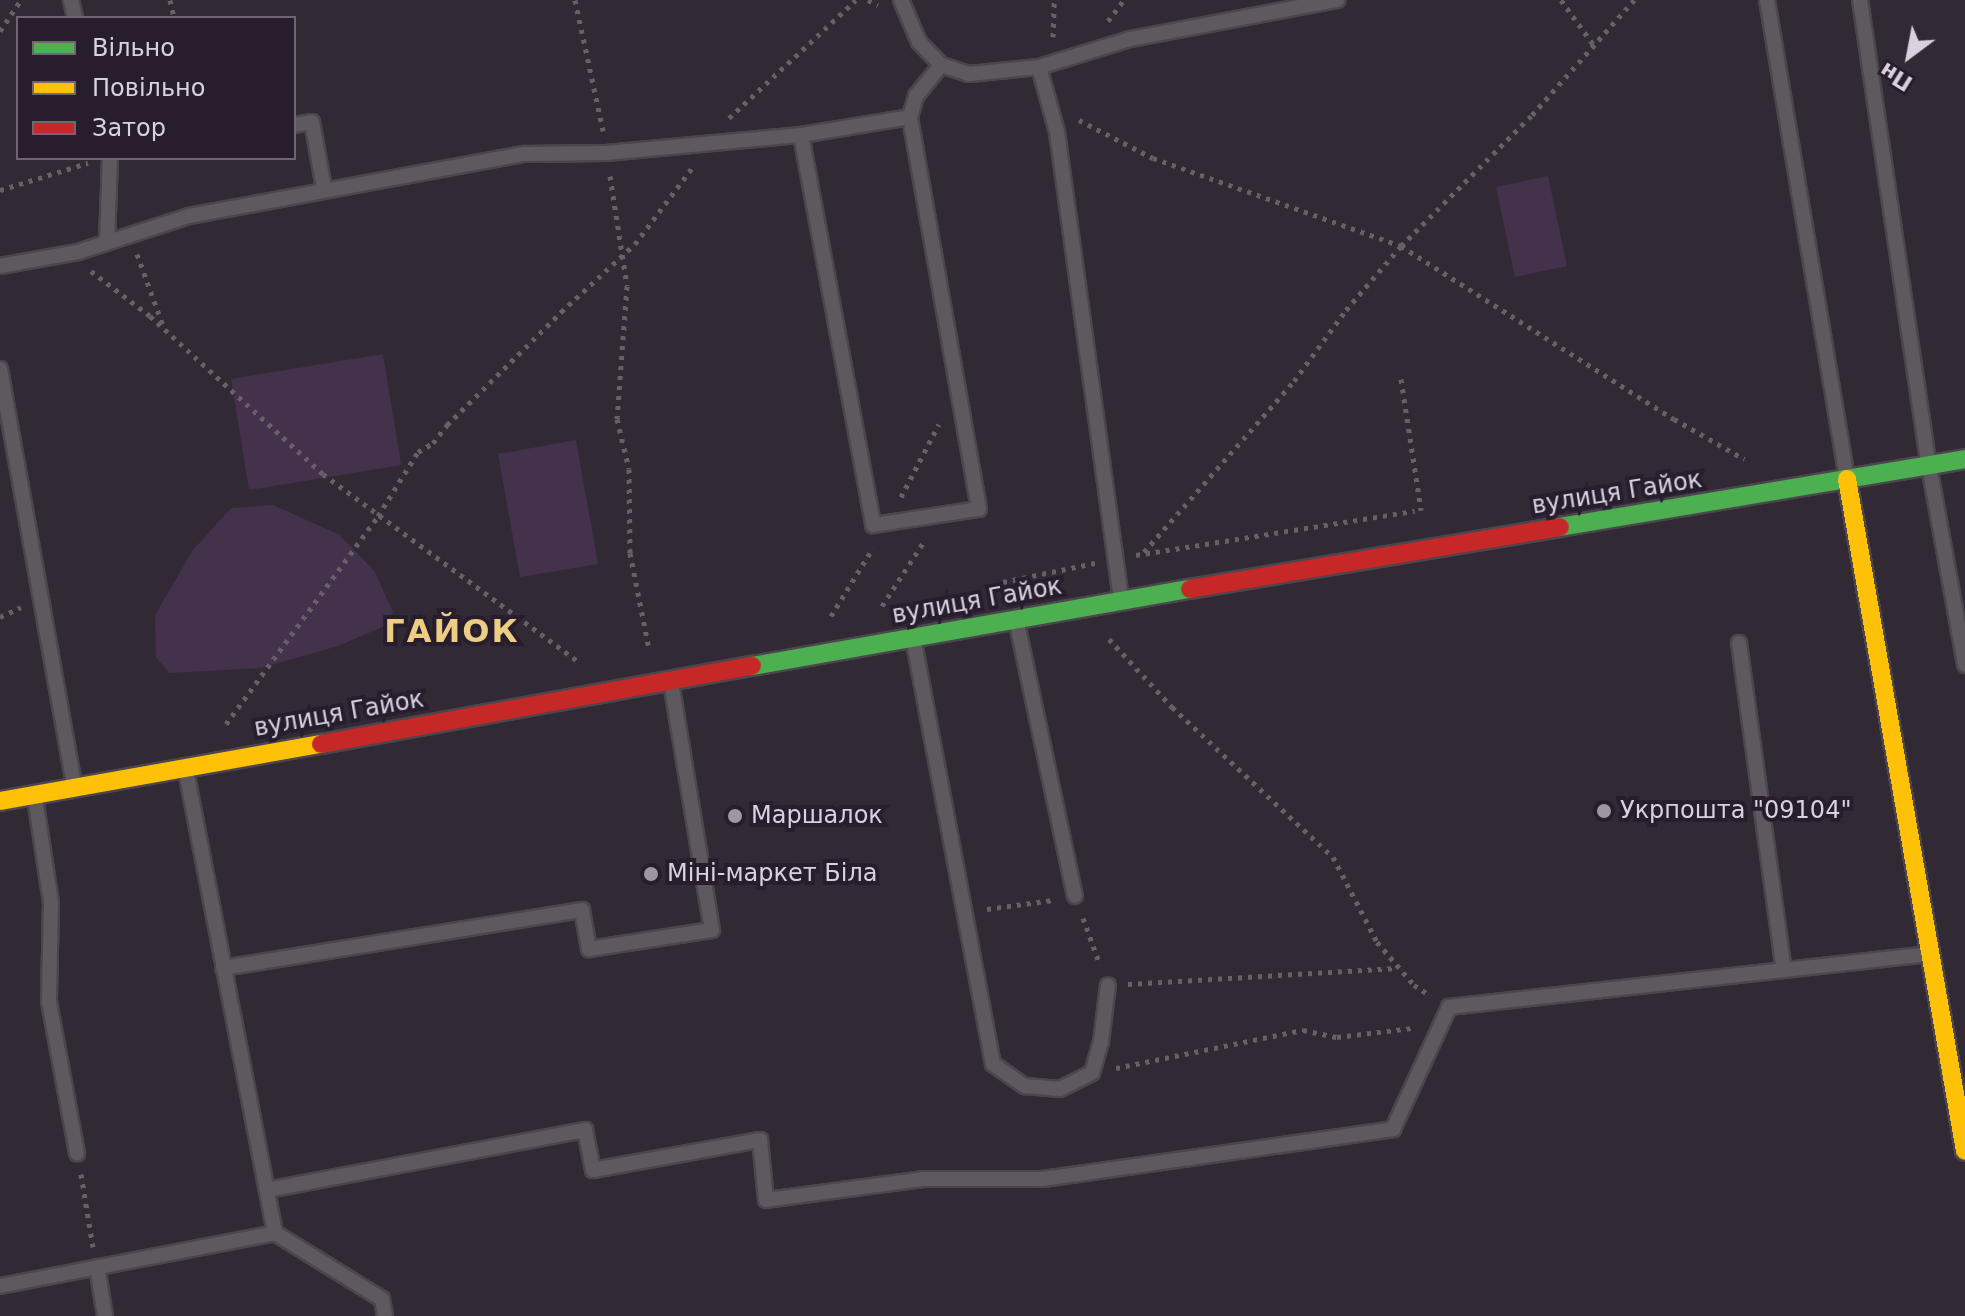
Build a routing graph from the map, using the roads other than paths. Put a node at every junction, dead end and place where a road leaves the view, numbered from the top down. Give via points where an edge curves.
1 (901, 0) edge
2 (1337, 0) edge
3 (1767, 0) edge
4 (1860, 0) edge
5 (941, 65) junction
6 (1046, 65) junction
7 (910, 117) junction
8 (296, 125) edge
9 (801, 135) junction
10 (110, 160) edge
11 (324, 188) junction
12 (107, 241) junction
13 (0, 266) edge
14 (0, 369) edge
15 (1965, 459) edge
16 (1929, 466) junction
17 (1847, 479) junction
18 (1121, 600) junction
19 (1016, 619) junction
20 (913, 637) junction
21 (1739, 643) dead end
22 (1965, 665) edge
23 (670, 679) junction
24 (185, 766) junction
25 (75, 788) junction
26 (34, 796) junction
27 (0, 801) edge
28 (1075, 896) road end
29 (1931, 954) junction
30 (223, 968) junction
31 (1784, 970) junction
32 (1108, 985) road end
33 (1944, 1033) junction
34 (1965, 1033) edge
35 (1965, 1151) edge
36 (77, 1153) road end
37 (267, 1190) junction
38 (275, 1233) junction
39 (97, 1267) junction
40 (0, 1286) edge
41 (105, 1316) edge
42 (385, 1316) edge

1 - 5 lane via 919,42
2 - 6 lane via 1130,39
3 - 17 lane
4 - 16 lane
5 - 6 lane via 969,74
5 - 7 lane via 916,96
6 - 18 lane
7 - 9 lane
7 - 9 lane via 979,509 873,525
8 - 11 lane via 312,122
9 - 11 lane via 606,153 525,154
10 - 12 lane
11 - 12 lane via 189,216
12 - 13 lane via 78,252
14 - 25 lane
15 - 16 street, вулиця Гайок
16 - 17 street, вулиця Гайок
16 - 22 lane
17 - 18 street, вулиця Гайок
17 - 29 street
18 - 19 street, вулиця Гайок
19 - 20 street, вулиця Гайок
19 - 28 lane
20 - 23 street, вулиця Гайок
20 - 32 lane via 993,1064 1025,1086 1060,1089 1092,1073
21 - 31 lane
23 - 24 street, вулиця Гайок
23 - 30 lane via 712,930 589,949 582,910
24 - 25 street, вулиця Гайок
24 - 30 lane
25 - 26 street, вулиця Гайок
26 - 27 street, вулиця Гайок
26 - 36 lane via 51,903 49,1002
29 - 31 lane
29 - 33 street
30 - 37 lane
31 - 37 lane via 1449,1007 1393,1129 1348,1136 1043,1179 923,1179 766,1200 760,1140 593,1170 585,1130
33 - 34 lane
33 - 35 street
37 - 38 lane
38 - 39 lane
38 - 42 lane via 382,1299
39 - 40 lane
39 - 41 lane

